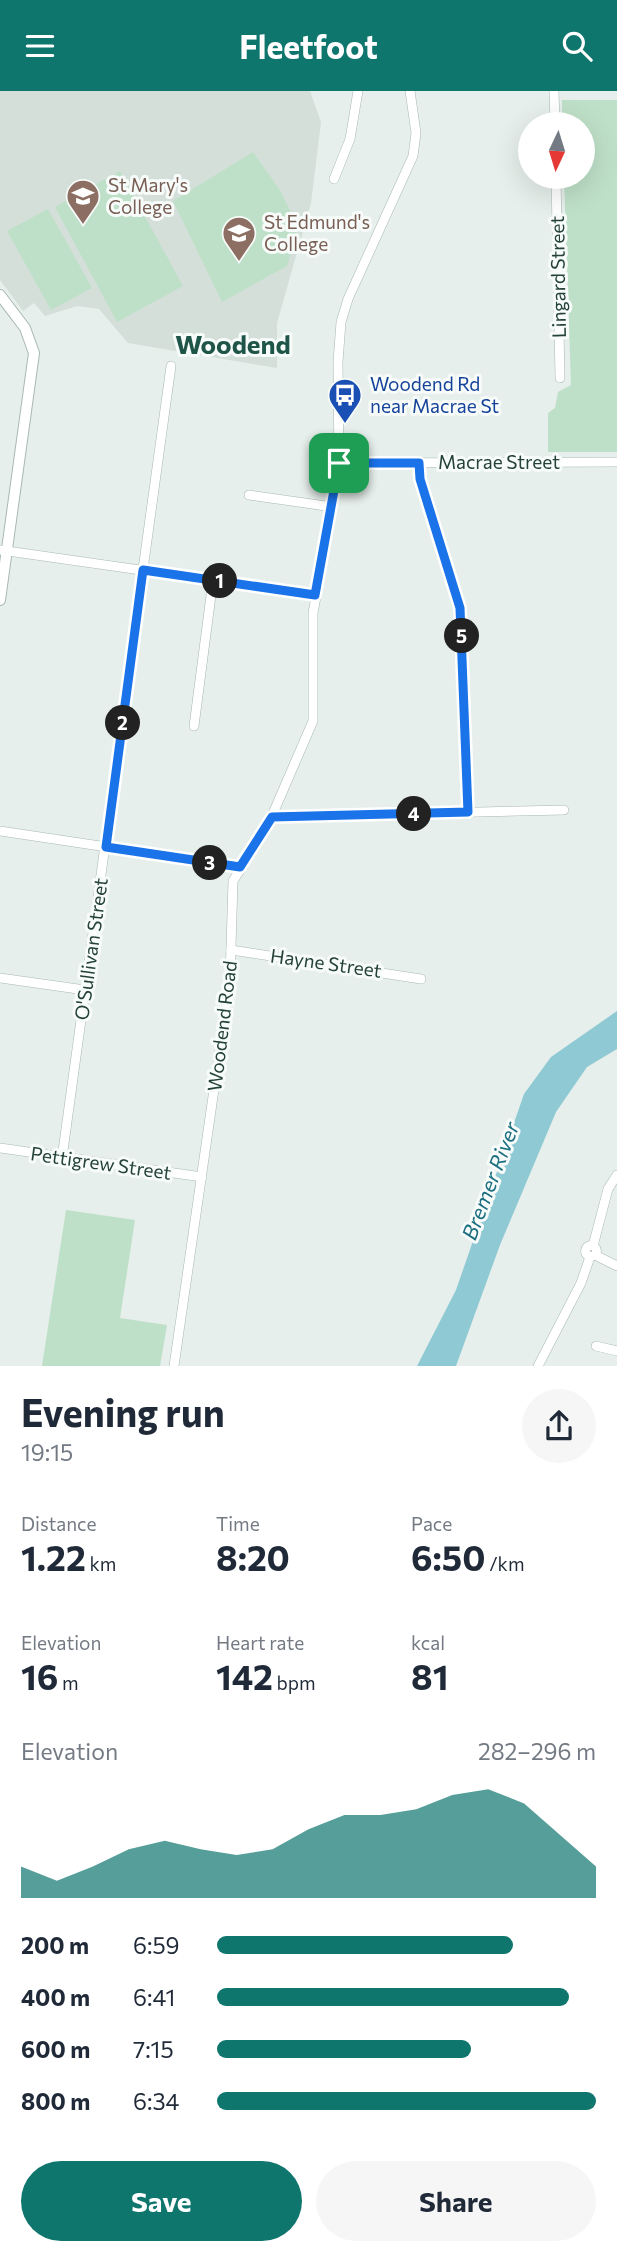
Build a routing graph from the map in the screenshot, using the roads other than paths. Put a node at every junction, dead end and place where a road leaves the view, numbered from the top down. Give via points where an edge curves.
1 (358, 91) edge
2 (410, 91) edge
3 (554, 91) edge
4 (555, 112) edge
5 (334, 179) dead end
6 (556, 189) edge
7 (0, 295) edge
8 (171, 366) dead end
9 (560, 377) dead end
10 (617, 462) edge
11 (339, 463) junction
12 (419, 463) junction
13 (249, 495) dead end
14 (332, 507) junction
15 (4, 550) edge
16 (143, 570) junction
17 (213, 580) junction
18 (315, 595) junction
19 (0, 600) edge
20 (194, 726) dead end
21 (564, 810) dead end
22 (468, 812) junction
23 (272, 817) junction
24 (0, 831) edge
25 (106, 847) junction
26 (240, 867) junction
27 (230, 950) junction
28 (0, 978) edge
29 (421, 979) dead end
30 (85, 990) junction
31 (0, 1148) edge
32 (62, 1158) junction
33 (617, 1175) edge
34 (202, 1177) junction
35 (593, 1253) junction
36 (617, 1266) edge
37 (596, 1346) dead end
38 (617, 1351) edge
39 (174, 1366) edge
40 (538, 1366) edge

1 - 5 street via 350,139
2 - 11 street, Woodend Road via 416,133 413,156 341,322
3 - 4 street
6 - 9 street, Lingard Street
7 - 15 street via 25,328 34,360
8 - 16 street, O'Sullivan Street
10 - 12 street, Macrae Street
11 - 12 street, Macrae Street
11 - 14 street, Woodend Road
12 - 22 street via 460,608
13 - 14 street
14 - 18 street, Woodend Road
15 - 16 street
15 - 19 street
16 - 17 street
16 - 25 street, O'Sullivan Street
17 - 18 street
17 - 20 street
18 - 23 street, Woodend Road via 313,721
21 - 22 street
22 - 23 street
23 - 26 street, Woodend Road
24 - 25 street
25 - 26 street
25 - 30 street, O'Sullivan Street
26 - 27 street, Woodend Road via 231,898
27 - 29 street, Hayne Street
27 - 34 street, Woodend Road via 230,979
28 - 30 street
30 - 32 street, O'Sullivan Street
31 - 32 street, Pettigrew Street
32 - 34 street, Pettigrew Street
33 - 35 street via 608,1189
34 - 39 street, Woodend Road
35 - 36 street
35 - 40 street
37 - 38 street

